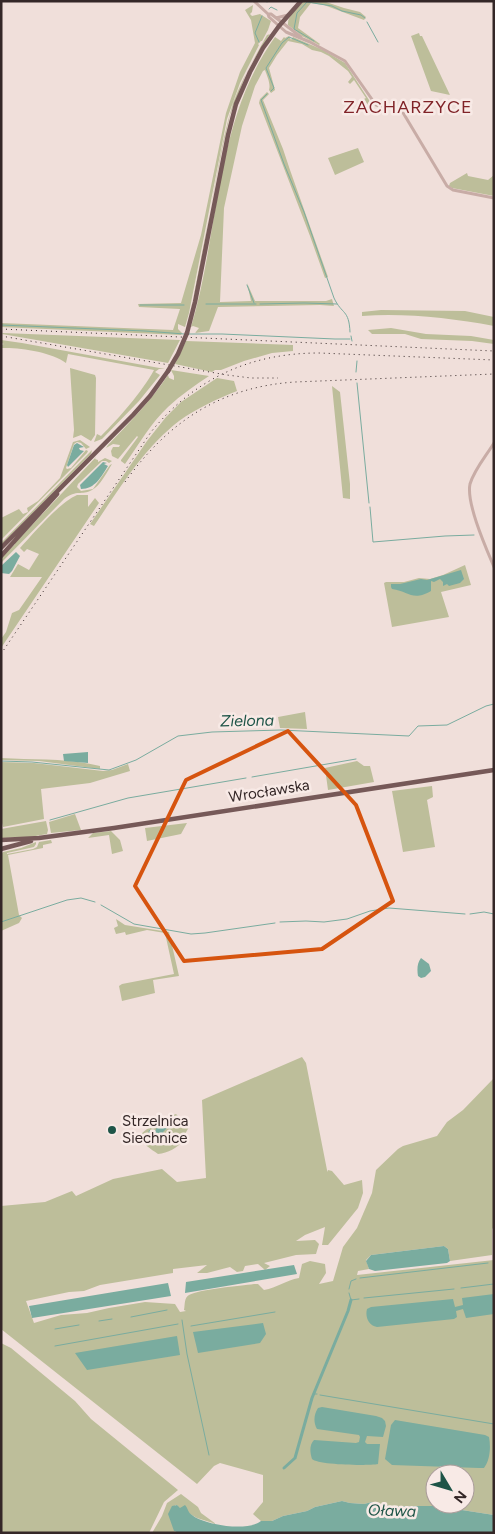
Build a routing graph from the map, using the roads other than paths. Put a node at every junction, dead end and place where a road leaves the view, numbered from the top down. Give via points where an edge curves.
1 (254, 1) edge
2 (301, 1) edge
3 (268, 14) junction
4 (289, 14) junction
5 (276, 18) junction
6 (281, 24) junction
7 (288, 28) junction
8 (274, 32) junction
9 (288, 32) junction
10 (301, 37) junction
11 (494, 198) edge
12 (494, 444) edge
13 (66, 483) junction
14 (1, 548) edge
15 (1, 556) edge
16 (494, 567) edge
17 (494, 770) edge
18 (39, 838) junction
19 (1, 840) edge
20 (1, 849) edge

1 - 3 street
2 - 4 main road
3 - 5 street
3 - 6 street
4 - 5 street
4 - 6 main road
4 - 7 street
5 - 6 street
6 - 7 street
6 - 8 main road
6 - 9 street
7 - 10 street
8 - 9 street
8 - 13 main road, bridge via 250,72 232,118 195,302 178,354 145,401
9 - 10 street
10 - 11 street via 345,61 374,104 402,111 446,186
12 - 16 street via 470,483 469,495
13 - 14 main road
13 - 15 main road
17 - 18 main road, Wrocławska
18 - 19 main road
18 - 20 main road

